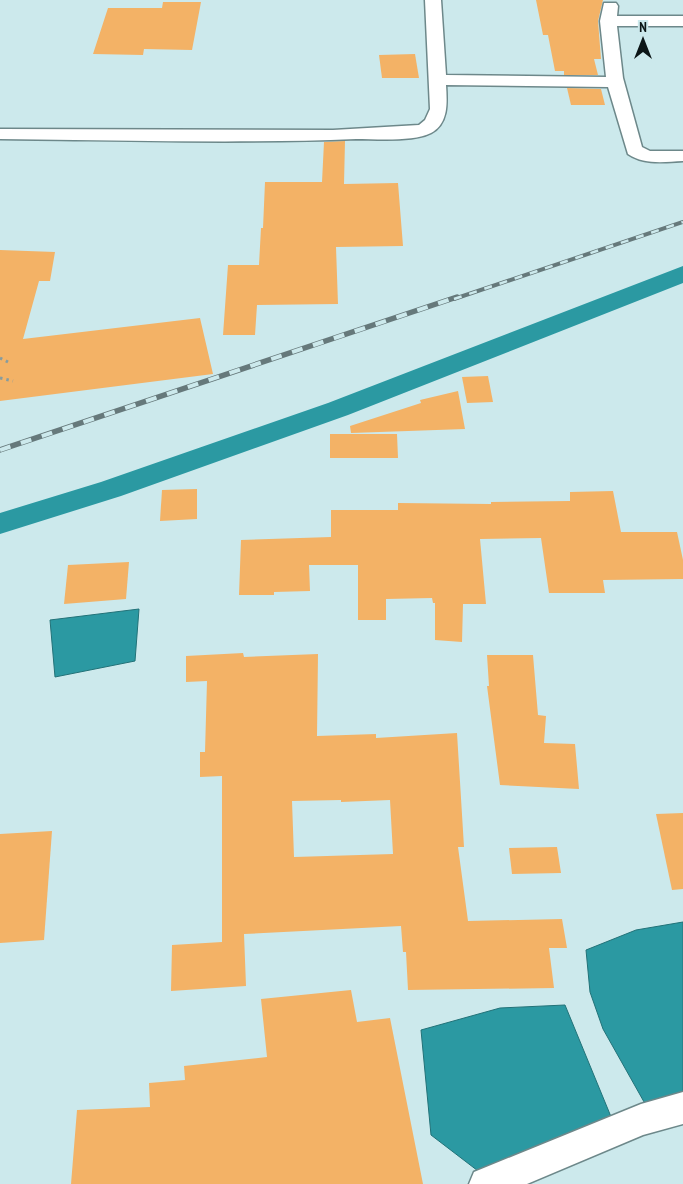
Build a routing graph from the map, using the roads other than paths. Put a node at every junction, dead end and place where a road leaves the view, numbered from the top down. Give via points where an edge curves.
1 (433, 0) edge
2 (683, 21) edge
3 (438, 80) junction
4 (616, 82) junction
5 (0, 134) edge
6 (683, 156) edge
7 (683, 1108) edge
8 (486, 1184) edge

1 - 3 street
2 - 4 street via 609,14
3 - 4 street
3 - 5 street via 439,109 432,124 411,132 332,135
4 - 6 street via 634,150 646,156
7 - 8 street via 641,1120

